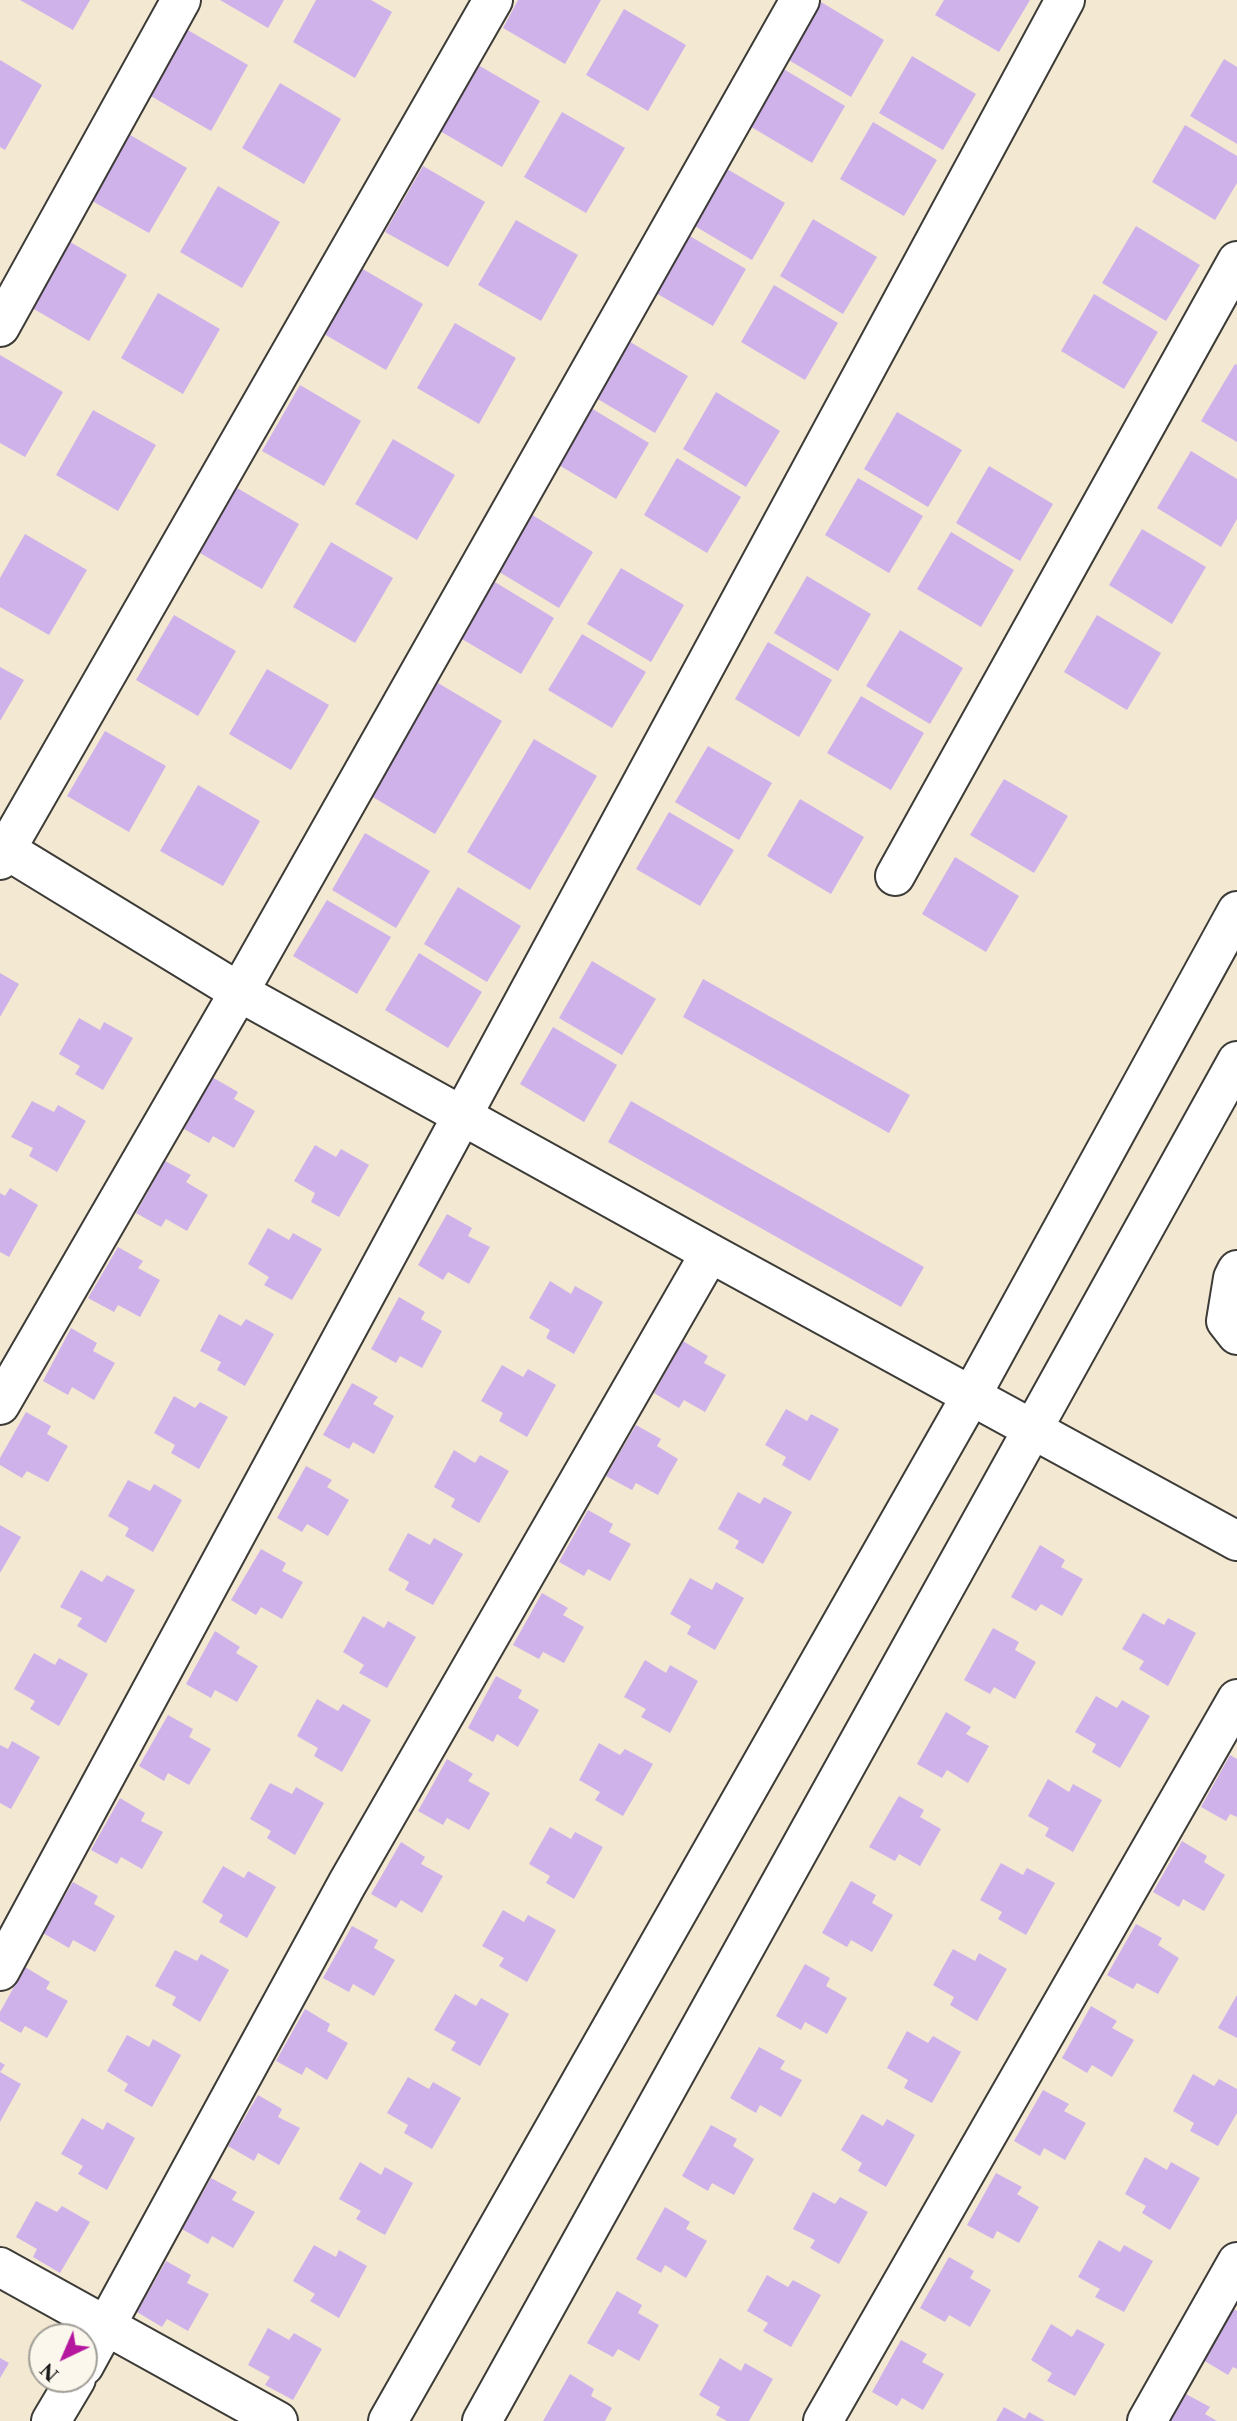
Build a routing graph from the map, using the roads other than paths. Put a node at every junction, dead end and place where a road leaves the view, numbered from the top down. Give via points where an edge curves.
1 (181, 0) edge
2 (493, 0) edge
3 (800, 0) edge
4 (1065, 0) edge
5 (1237, 261) edge
6 (0, 327) edge
7 (2, 851) edge
8 (895, 876) dead end
9 (1237, 911) edge
10 (239, 992) junction
11 (1237, 1061) edge
12 (461, 1116) junction
13 (710, 1253) junction
14 (1237, 1270) edge
15 (1237, 1335) edge
16 (971, 1396) junction
17 (0, 1405) edge
18 (1032, 1429) junction
19 (1237, 1541) edge
20 (1237, 1699) edge
21 (0, 1971) edge
22 (1237, 2262) edge
23 (0, 2267) edge
24 (108, 2325) junction
25 (98, 2342) edge
26 (68, 2393) edge
27 (51, 2421) edge
28 (278, 2421) edge
29 (388, 2421) edge
30 (482, 2421) edge
31 (823, 2421) edge
32 (1147, 2421) edge

1 - 6 street
2 - 7 street
3 - 10 street
4 - 12 street
5 - 8 street
7 - 10 street
9 - 16 street
10 - 12 street
10 - 17 street
11 - 18 street
12 - 13 street
12 - 21 street
13 - 16 street
13 - 24 street via 347,1884
14 - 15 street via 1226,1321
16 - 18 street
16 - 29 street
18 - 19 street
18 - 30 street
20 - 31 street
22 - 32 street
23 - 24 street
24 - 25 street
24 - 28 street
26 - 27 street

